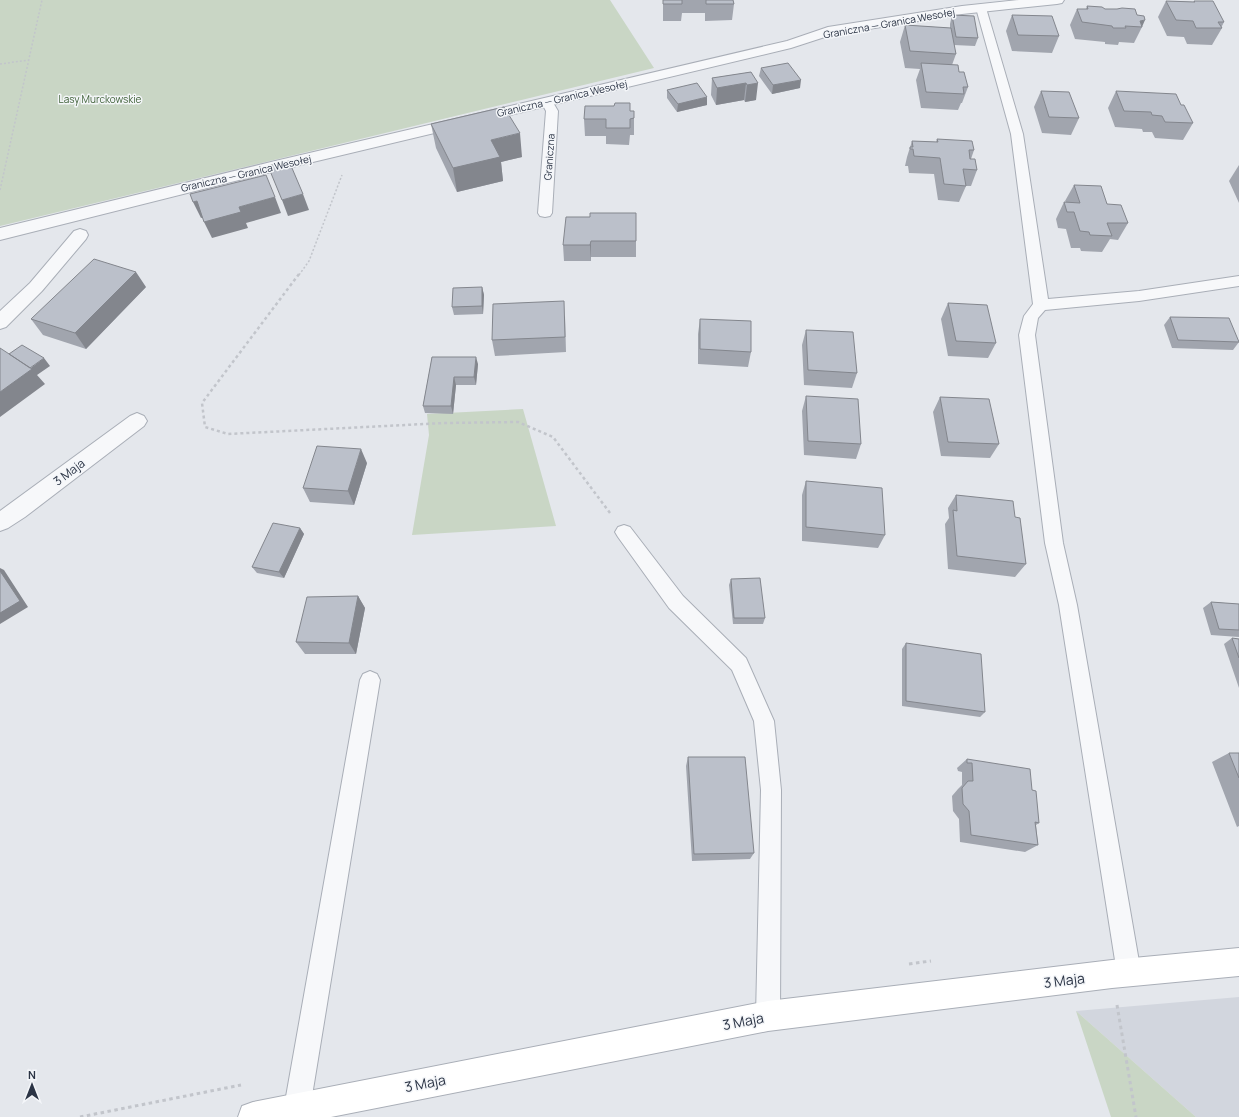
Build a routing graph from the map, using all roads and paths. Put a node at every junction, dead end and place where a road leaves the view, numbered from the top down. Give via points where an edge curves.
1 (42, 0) edge
2 (1057, 0) edge
3 (981, 8) junction
4 (29, 60) junction
5 (0, 64) edge
6 (547, 102) junction
7 (352, 148) junction
8 (0, 190) edge
9 (544, 213) dead end
10 (0, 234) edge
11 (80, 235) dead end
12 (1239, 281) edge
13 (1041, 305) junction
14 (0, 322) edge
15 (137, 422) dead end
16 (0, 522) edge
17 (624, 532) joint
18 (370, 680) dead end
19 (1239, 962) edge
20 (1120, 974) junction
21 (768, 1016) junction
22 (297, 1108) junction
23 (1135, 1116) edge
24 (253, 1117) edge

1 - 4 path
2 - 3 street, Graniczna — Granica Wesołej
3 - 6 street, Graniczna — Granica Wesołej via 828,31 791,44
3 - 13 lane via 1017,134
4 - 5 path
4 - 8 path
6 - 7 street, Graniczna — Granica Wesołej
6 - 9 lane, Graniczna via 552,111
7 - 10 street, Graniczna — Granica Wesołej
7 - 17 path via 309,261 202,403 205,427 228,434 444,423 518,422 553,437
11 - 14 street via 36,286
12 - 13 lane via 1139,296
13 - 20 lane via 1031,316 1027,335 1054,542 1085,701
15 - 16 street, 3 Maja
17 - 21 lane via 676,602 739,664 764,721 771,790 772,871
18 - 22 lane
19 - 20 street, 3 Maja
20 - 21 street, 3 Maja
20 - 23 path
21 - 22 street, 3 Maja
22 - 24 street, 3 Maja

